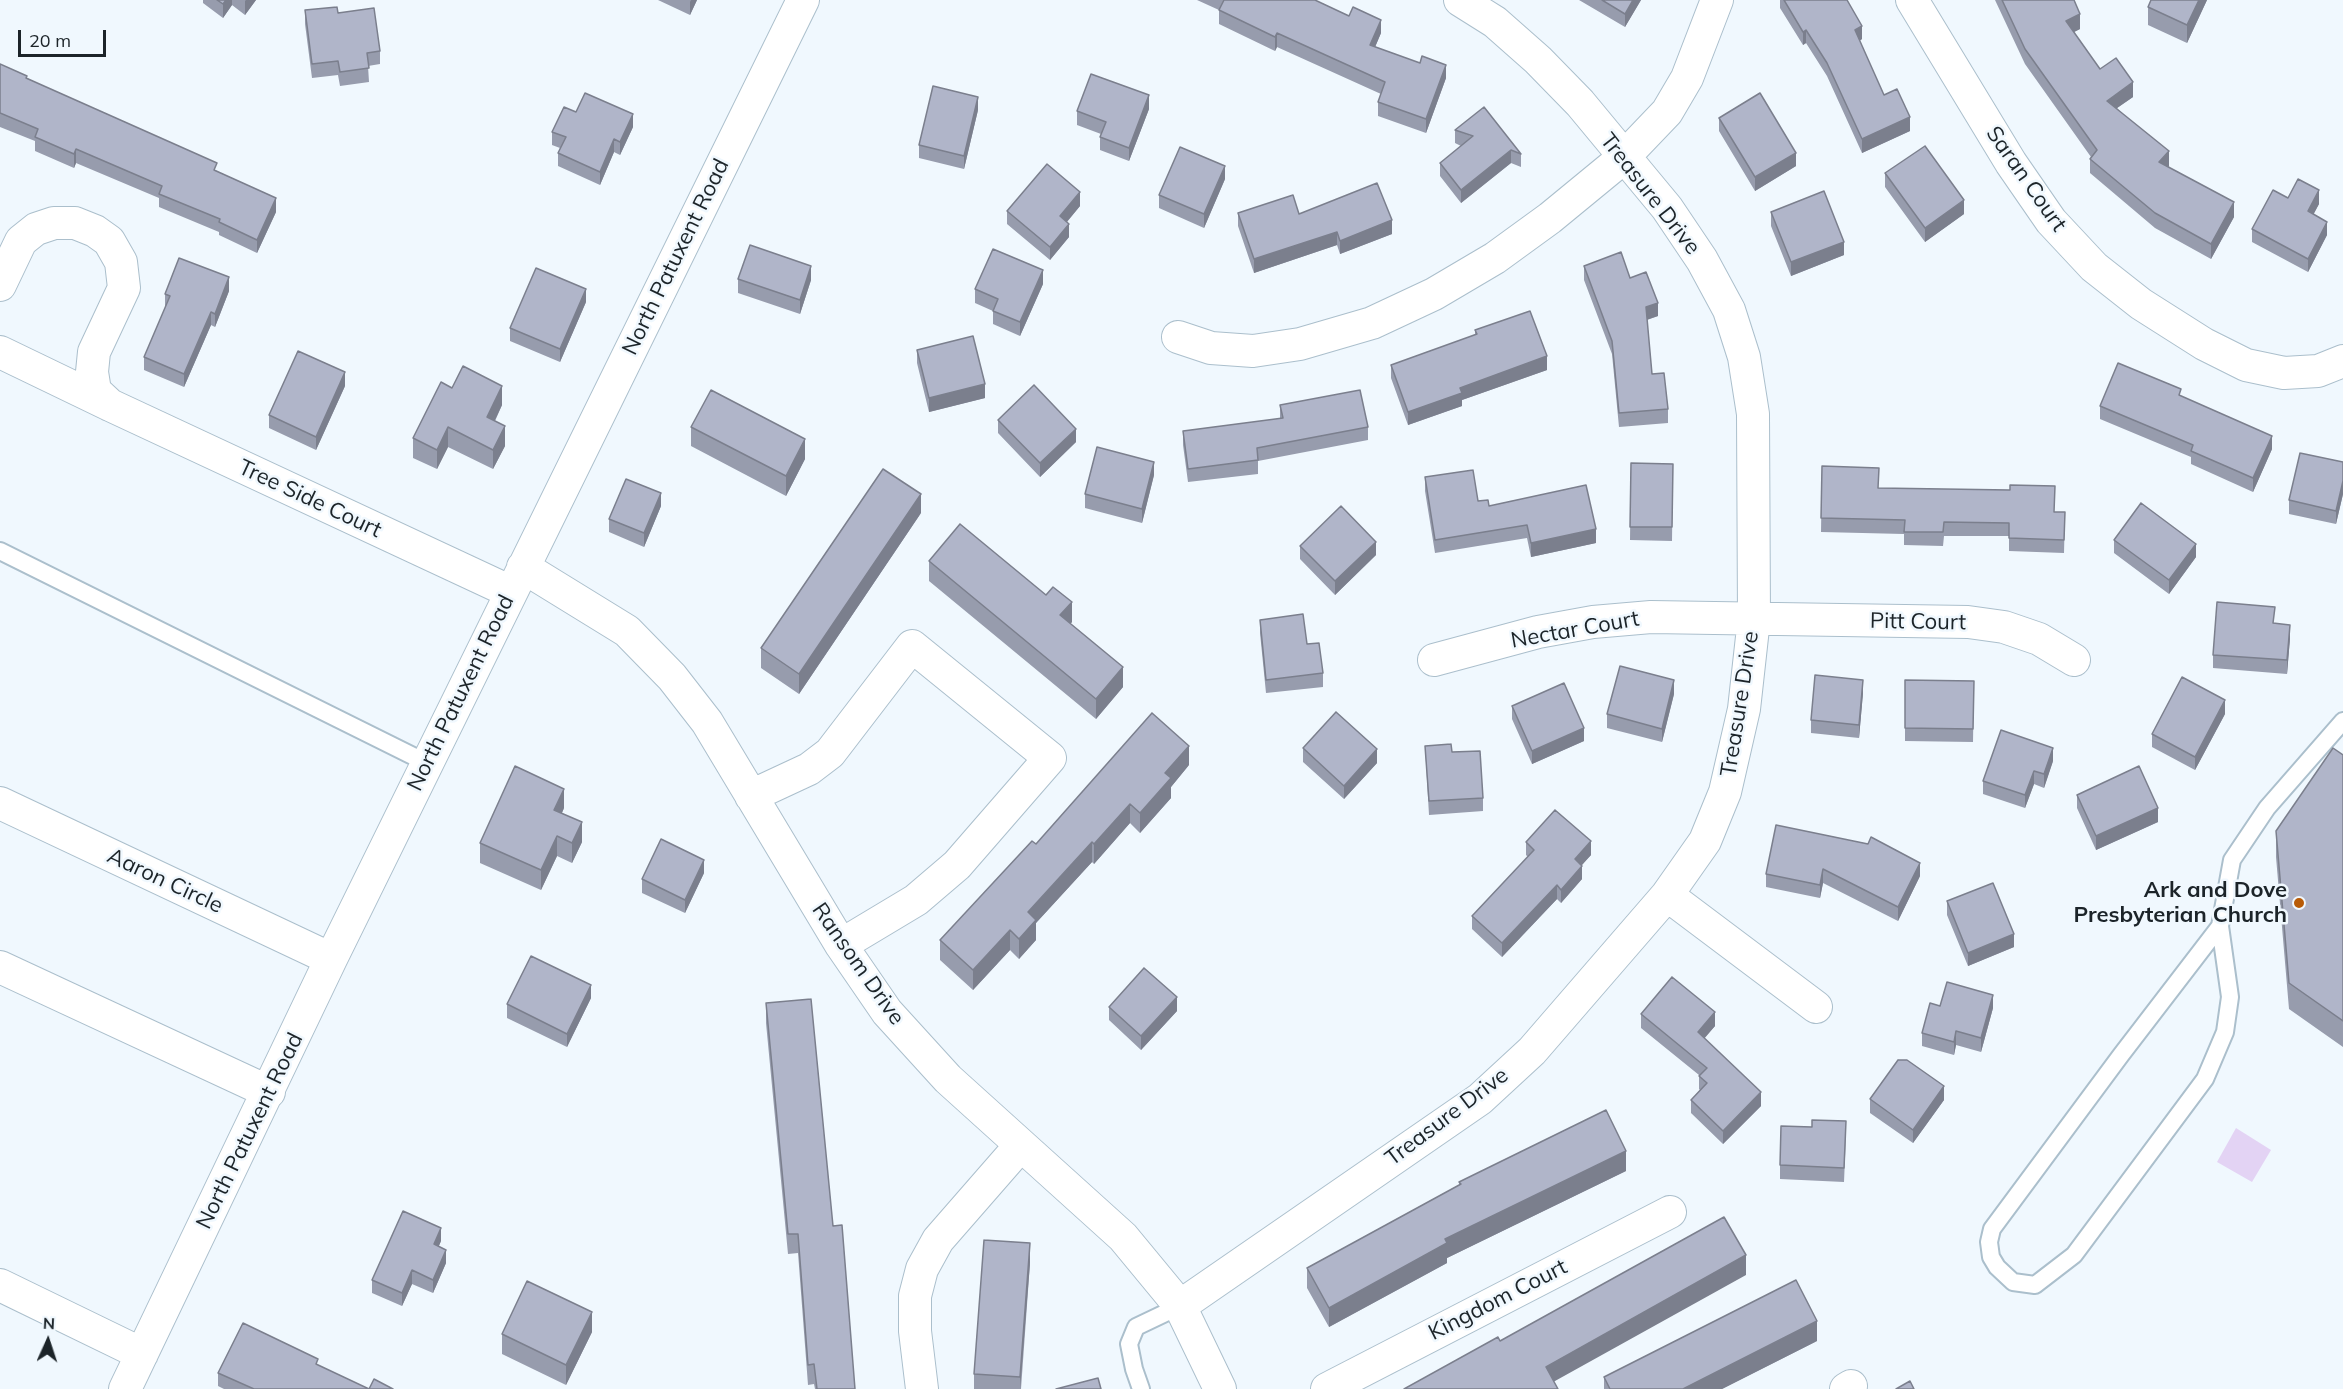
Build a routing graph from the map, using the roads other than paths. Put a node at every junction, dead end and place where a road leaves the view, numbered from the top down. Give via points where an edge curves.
1 (803, 0) edge
2 (1460, 0) edge
3 (1717, 0) edge
4 (1912, 0) edge
5 (1623, 158) junction
6 (0, 285) edge
7 (1178, 337) dead end
8 (0, 352) edge
9 (2343, 361) edge
10 (110, 405) junction
11 (0, 551) edge
12 (517, 580) junction
13 (1754, 619) junction
14 (1434, 660) dead end
15 (2074, 660) dead end
16 (2343, 722) edge
17 (427, 763) junction
18 (751, 796) junction
19 (0, 803) edge
20 (1667, 895) junction
21 (2220, 926) junction
22 (841, 945) junction
23 (331, 959) junction
24 (0, 967) edge
25 (1816, 1007) dead end
26 (269, 1092) junction
27 (1020, 1146) junction
28 (1670, 1212) dead end
29 (0, 1285) edge
30 (1180, 1306) junction
31 (142, 1354) junction
32 (125, 1389) edge
33 (922, 1389) edge
34 (1142, 1389) edge
35 (1220, 1389) edge
36 (1327, 1389) edge

1 - 12 street, North Patuxent Road
2 - 5 street, Treasure Drive via 1495,22 1538,60
3 - 5 street via 1687,78 1667,112
4 - 9 street, Saran Court via 2011,164 2051,221 2094,267 2141,304 2204,344 2246,364 2284,374 2318,371
5 - 7 street via 1495,258 1434,294 1372,323 1300,345 1253,351 1211,348
5 - 13 street, Treasure Drive via 1666,208 1702,260 1729,310 1744,357 1753,414
6 - 10 street, Tree Side Court via 21,241 36,229 54,223 75,223 109,241 121,262 124,288 94,352 92,372 95,391
8 - 10 street, Tree Side Court
10 - 12 street, Tree Side Court
11 - 17 lane
12 - 17 street, North Patuxent Road
12 - 18 street, Ransom Drive via 627,631 672,677 707,722
13 - 14 street, Nectar Court via 1651,617 1593,622 1538,632
13 - 15 street, Pitt Court via 1968,622 2004,627 2039,639
13 - 20 street, Treasure Drive via 1744,710 1725,792 1705,841
16 - 21 lane via 2267,808 2232,860
17 - 23 street, North Patuxent Road
18 - 22 street, Ransom Drive
18 - 22 street via 809,769 830,753 912,646 1050,758 957,865 916,900
19 - 23 street, Aaron Circle
20 - 25 street
20 - 30 street, Treasure Drive via 1532,1051 1480,1099
21 - 21 lane via 1992,1229 1991,1257 2013,1282 2035,1285 2074,1255 2205,1079 2225,1032 2230,997
22 - 27 street, Ransom Drive via 887,1012 948,1079
23 - 26 street, North Patuxent Road
24 - 26 street
26 - 31 street, North Patuxent Road
27 - 30 street, Ransom Drive via 1123,1237
27 - 33 street via 938,1240 922,1269 915,1296
28 - 36 street, Kingdom Court
29 - 31 street
30 - 34 lane via 1136,1327 1129,1344
30 - 35 street, Ransom Drive
31 - 32 street, North Patuxent Road

